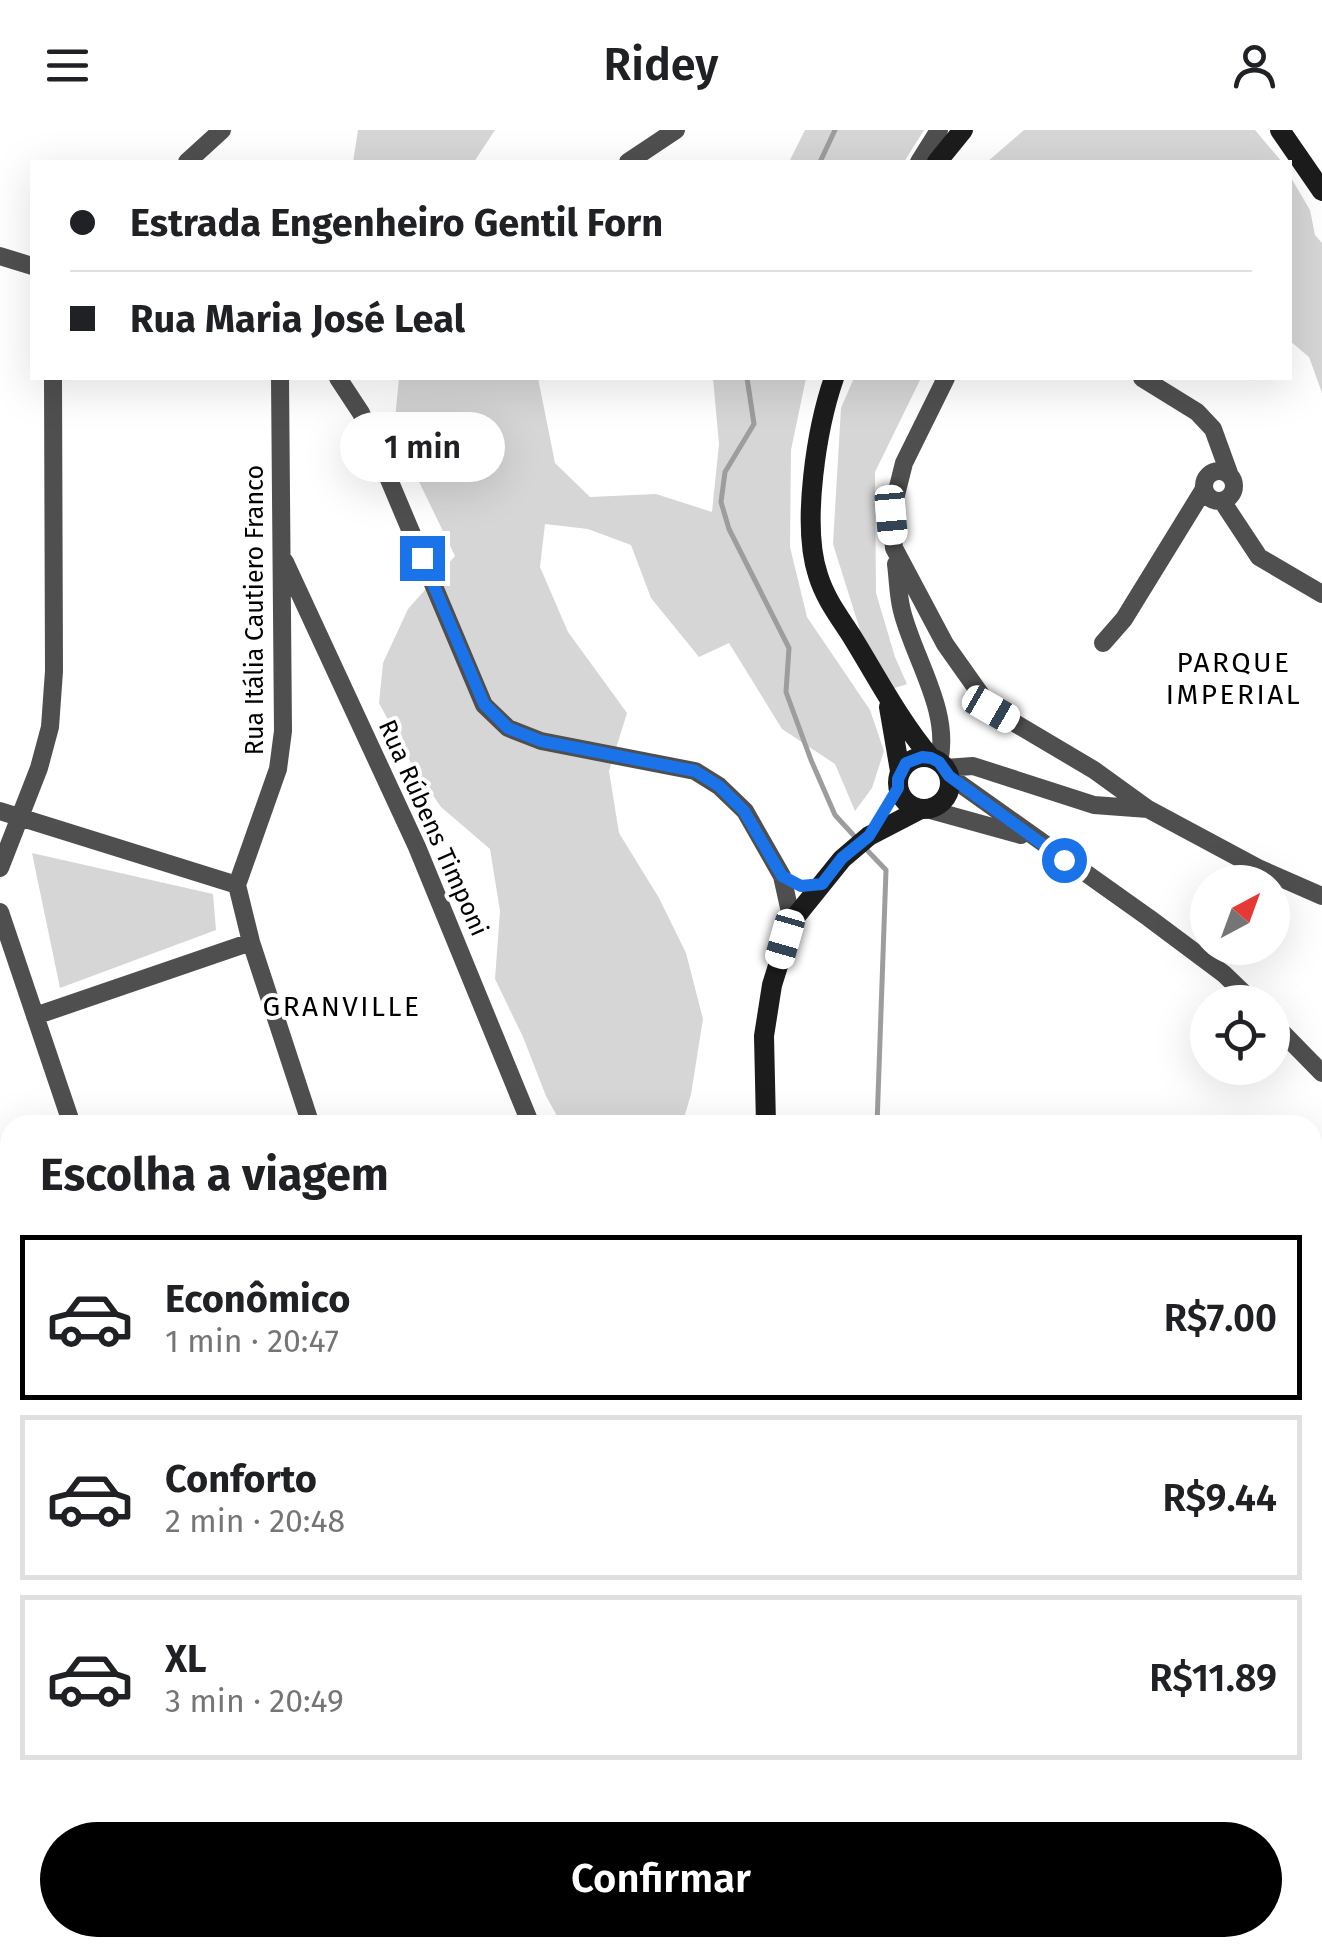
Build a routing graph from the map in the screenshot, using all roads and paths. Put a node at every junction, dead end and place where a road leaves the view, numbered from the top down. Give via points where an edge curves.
1 (222, 130) edge
2 (676, 130) edge
3 (939, 130) edge
4 (963, 130) edge
5 (1280, 130) edge
6 (190, 160) edge
7 (631, 160) edge
8 (919, 160) edge
9 (939, 160) edge
10 (1322, 190) edge
11 (0, 256) edge
12 (30, 265) edge
13 (53, 380) edge
14 (280, 380) edge
15 (339, 380) edge
16 (833, 380) edge
17 (945, 380) edge
18 (1145, 380) edge
19 (1220, 485) junction
20 (894, 548) junction
21 (282, 554) junction
22 (1322, 594) edge
23 (1103, 643) dead end
24 (888, 700) junction
25 (941, 766) junction
26 (899, 779) junction
27 (924, 809) junction
28 (1148, 809) junction
29 (0, 810) edge
30 (20, 816) junction
31 (868, 836) junction
32 (1036, 840) junction
33 (0, 868) edge
34 (782, 876) junction
35 (237, 884) junction
36 (822, 884) junction
37 (1322, 896) edge
38 (0, 912) edge
39 (792, 921) junction
40 (251, 942) junction
41 (1235, 985) edge
42 (35, 1016) junction
43 (1290, 1040) edge
44 (1322, 1073) edge
45 (69, 1115) edge
46 (308, 1115) edge
47 (527, 1115) edge
48 (766, 1115) edge

1 - 6 street
2 - 7 street
3 - 8 street
4 - 9 main road
5 - 10 main road
11 - 12 street
13 - 30 street via 50,728
14 - 21 street, Rua Itália Cautiero Franco
15 - 34 street via 361,412 484,704 508,728 541,741 695,771 744,811
16 - 24 main road via 815,456 816,571 828,603
17 - 20 street via 904,463 891,515
18 - 19 street via 1214,429
19 - 22 street via 1259,557
19 - 23 street
20 - 25 street via 902,611 939,726
20 - 28 street via 945,644 991,709
21 - 35 street, Rua Itália Cautiero Franco via 278,770
21 - 47 street, Rua Rúbens Timponi via 417,847
24 - 25 main road
24 - 26 main road
25 - 26 main road via 913,759
25 - 27 main road via 950,785 943,801
25 - 28 street via 973,766 1094,805
25 - 32 street
26 - 27 main road via 906,802
26 - 31 main road
27 - 31 main road
27 - 32 street
28 - 37 street
29 - 30 street
30 - 33 street
30 - 35 street
31 - 36 main road
32 - 41 street
34 - 36 street via 801,886
34 - 39 street
35 - 40 street
36 - 39 main road
38 - 42 street
39 - 48 main road via 764,1036
40 - 42 street
40 - 46 street
42 - 45 street
43 - 44 street

